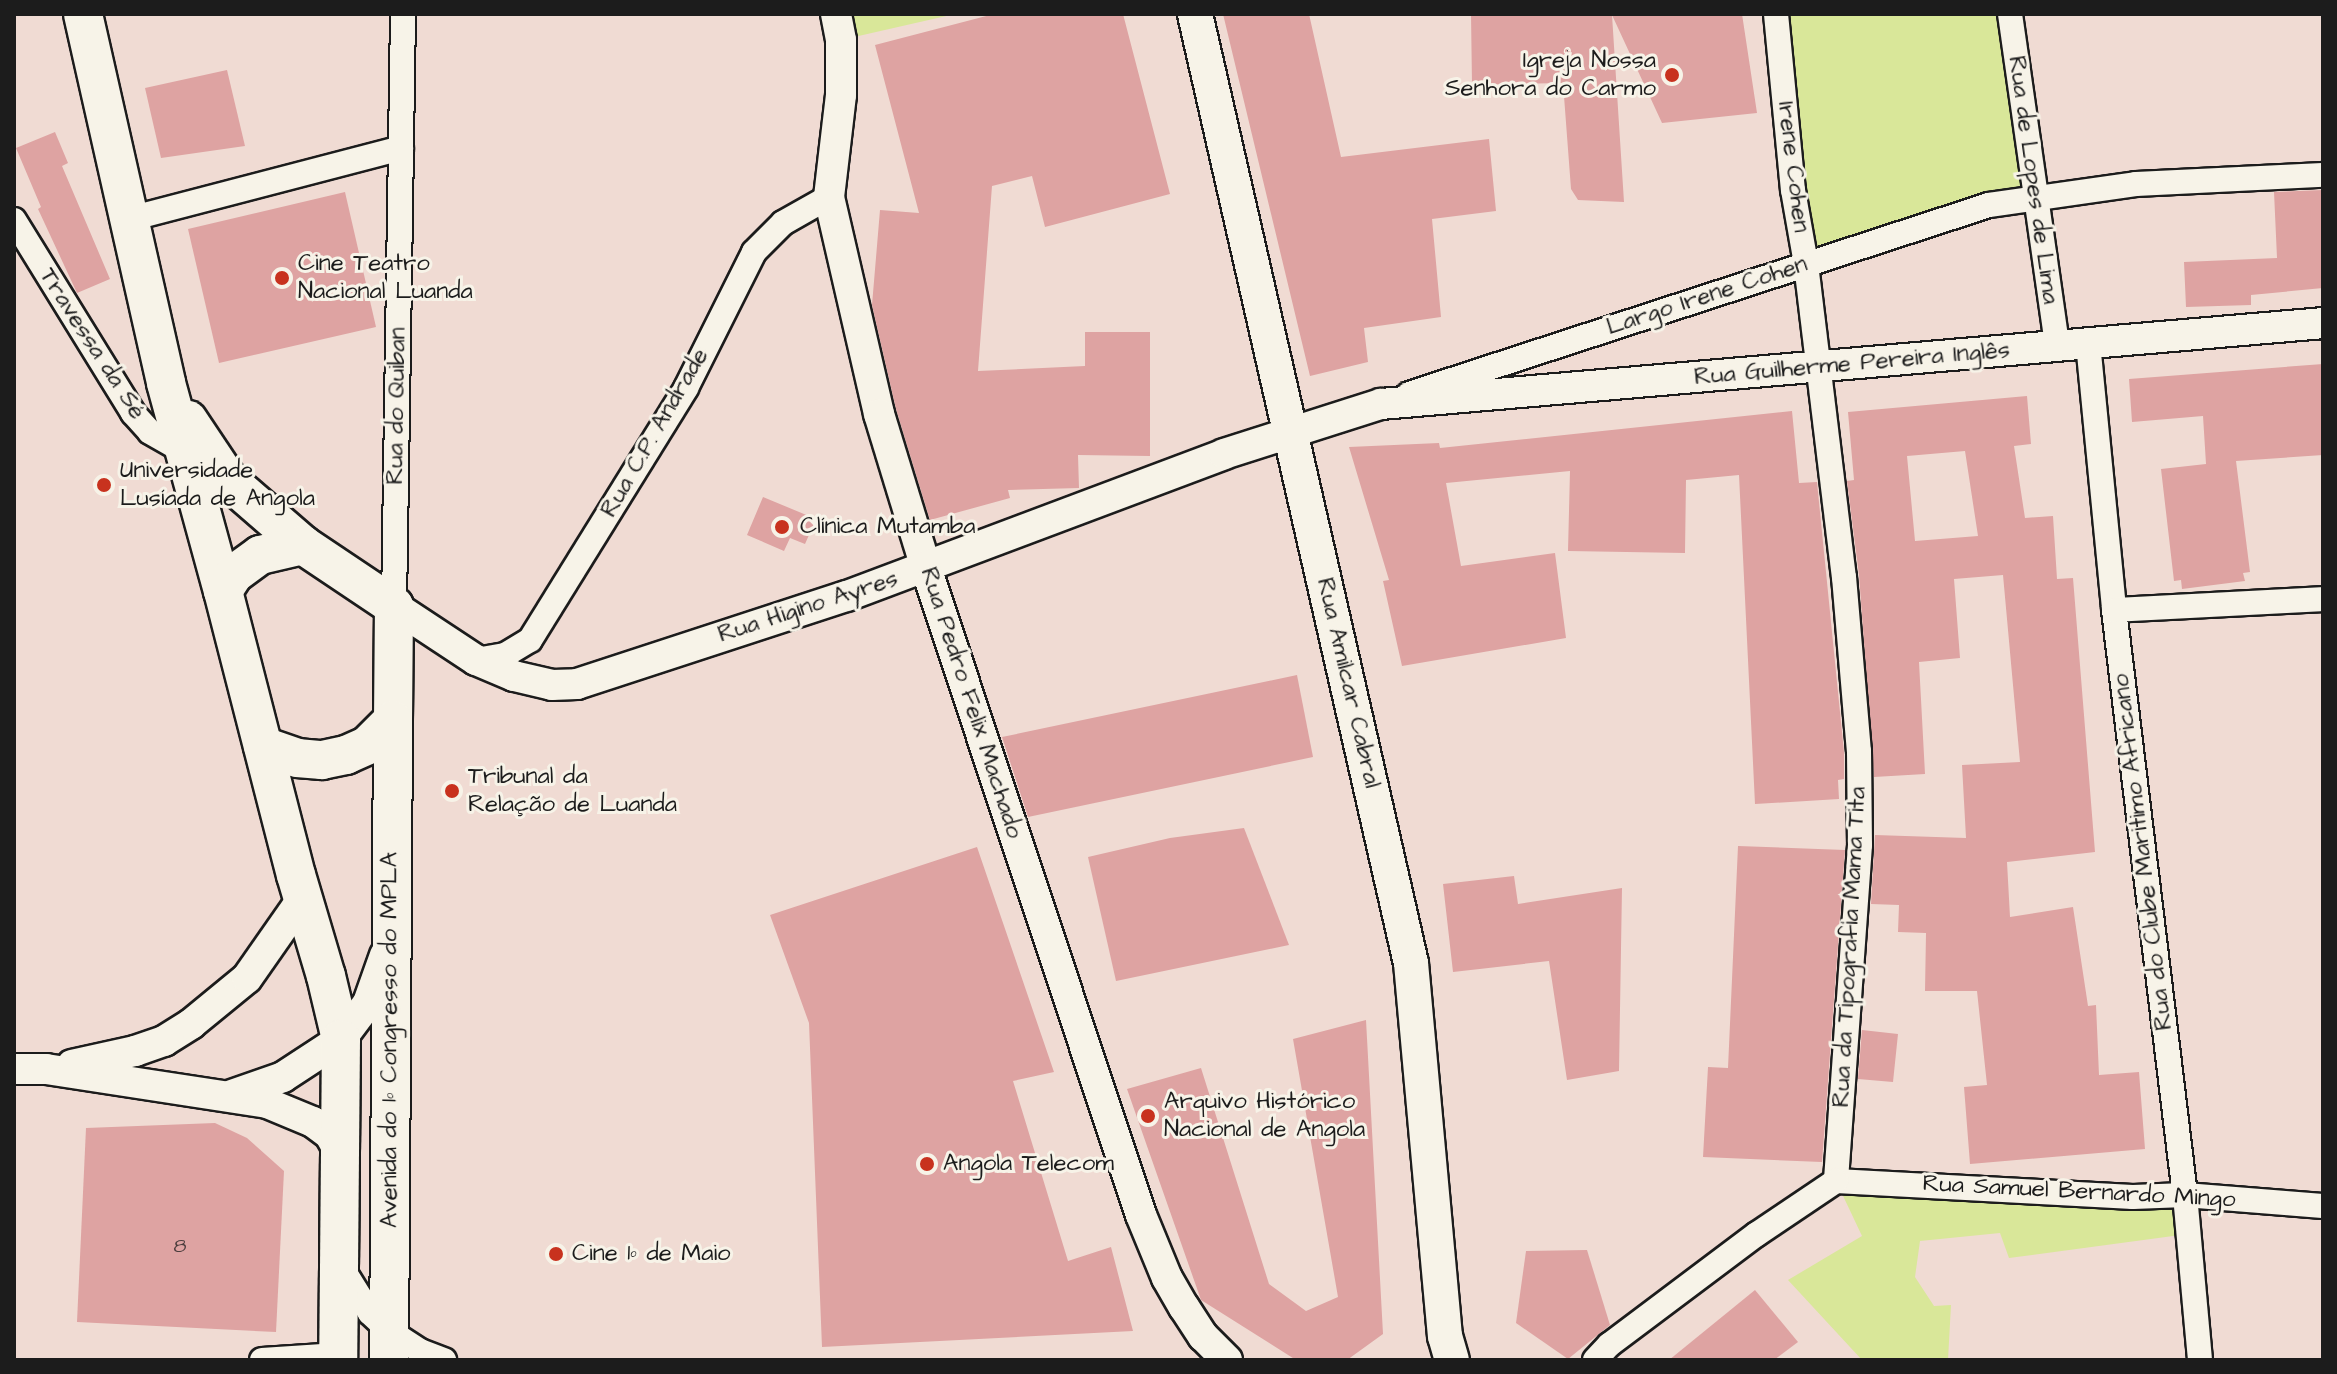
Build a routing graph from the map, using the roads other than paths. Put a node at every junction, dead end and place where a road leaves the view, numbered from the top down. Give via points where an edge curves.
1 (83, 14) edge
2 (403, 14) edge
3 (836, 14) edge
4 (1195, 14) edge
5 (1776, 14) edge
6 (2010, 14) edge
7 (401, 148) junction
8 (2323, 175) edge
9 (829, 197) junction
10 (2035, 199) junction
11 (129, 219) junction
12 (14, 220) edge
13 (1806, 264) junction
14 (2323, 323) edge
15 (2088, 343) junction
16 (2057, 346) junction
17 (1819, 366) junction
18 (166, 383) junction
19 (1381, 404) junction
20 (1291, 431) junction
21 (185, 452) junction
22 (303, 545) junction
23 (926, 568) junction
24 (223, 591) junction
25 (2323, 599) edge
26 (2114, 610) junction
27 (407, 615) junction
28 (476, 660) junction
29 (393, 720) junction
30 (263, 746) junction
31 (303, 898) junction
32 (390, 941) junction
33 (341, 1039) junction
34 (14, 1069) edge
35 (46, 1069) junction
36 (230, 1096) junction
37 (340, 1153) junction
38 (1836, 1181) junction
39 (2185, 1195) junction
40 (2323, 1206) edge
41 (339, 1262) junction
42 (388, 1345) edge
43 (338, 1357) edge
44 (262, 1360) edge
45 (444, 1360) edge
46 (1227, 1360) edge
47 (1452, 1360) edge
48 (1595, 1360) edge
49 (2200, 1360) edge

1 - 11 main road
2 - 7 street, Rua do Quiban
3 - 9 street, Rua Pedro Felix Machado via 841,95
4 - 20 main road, Rua Amilcar Cabral
5 - 13 street, Irene Cohen via 1793,190
6 - 10 street, Rua de Lopes de Lima
7 - 11 street
7 - 27 street, Rua do Quiban
8 - 10 street, Largo Irene Cohen via 2136,184
9 - 23 street, Rua Pedro Felix Machado via 879,414
9 - 28 street, Rua C.P. Andrade via 783,223 754,252 686,388 530,640 505,655
10 - 13 street, Largo Irene Cohen via 1989,205
10 - 16 street, Rua de Lopes de Lima
11 - 18 main road
12 - 21 street, Travessa da Sé via 133,413 150,432
13 - 17 street, Irene Cohen
13 - 19 street, Largo Irene Cohen
14 - 15 street, Rua Guilherme Pereira Inglês
15 - 16 street, Rua Guilherme Pereira Inglês
15 - 26 street, Rua do Clube Maritimo Africano
16 - 17 street, Rua Guilherme Pereira Inglês
17 - 19 street, Rua Guilherme Pereira Inglês
17 - 38 street, Rua da Tipografia Mama Tita via 1859,751 1860,845
18 - 21 main road
18 - 22 main road via 228,480
19 - 20 street, Rua Higino Ayres
20 - 23 street, Rua Higino Ayres
20 - 47 main road, Rua Amilcar Cabral via 1411,963 1445,1336
21 - 24 main road
22 - 24 main road via 260,555 234,574
22 - 27 main road
23 - 28 street, Rua Higino Ayres via 577,684 552,685 514,676
23 - 46 street, Rua Pedro Felix Machado via 1141,1215 1184,1307
24 - 30 main road
25 - 26 street
26 - 39 street, Rua do Clube Maritimo Africano
27 - 28 street, Rua Higino Ayres
27 - 29 main road
29 - 30 main road via 368,745 322,760
29 - 32 main road, Avenida do 1º Congresso do MPLA
30 - 31 main road, Avenida do 1º Congresso do MPLA
31 - 33 main road, Avenida do 1º Congresso do MPLA
31 - 35 street via 247,978 191,1024 135,1051
32 - 33 street via 368,1003
32 - 42 main road, Avenida do 1º Congresso do MPLA
33 - 36 street via 283,1077
33 - 37 main road, Avenida do 1º Congresso do MPLA
34 - 35 street
35 - 36 street
36 - 37 street via 267,1103 313,1122 330,1135
37 - 41 main road, Avenida do 1º Congresso do MPLA
38 - 39 street, Rua Samuel Bernardo Mingo via 2133,1197
38 - 48 street via 1757,1234
39 - 40 street, Rua Samuel Bernardo Mingo
39 - 49 street, Rua do Clube Maritimo Africano
41 - 42 street
41 - 43 main road, Avenida do 1º Congresso do MPLA
42 - 45 street
43 - 44 street

